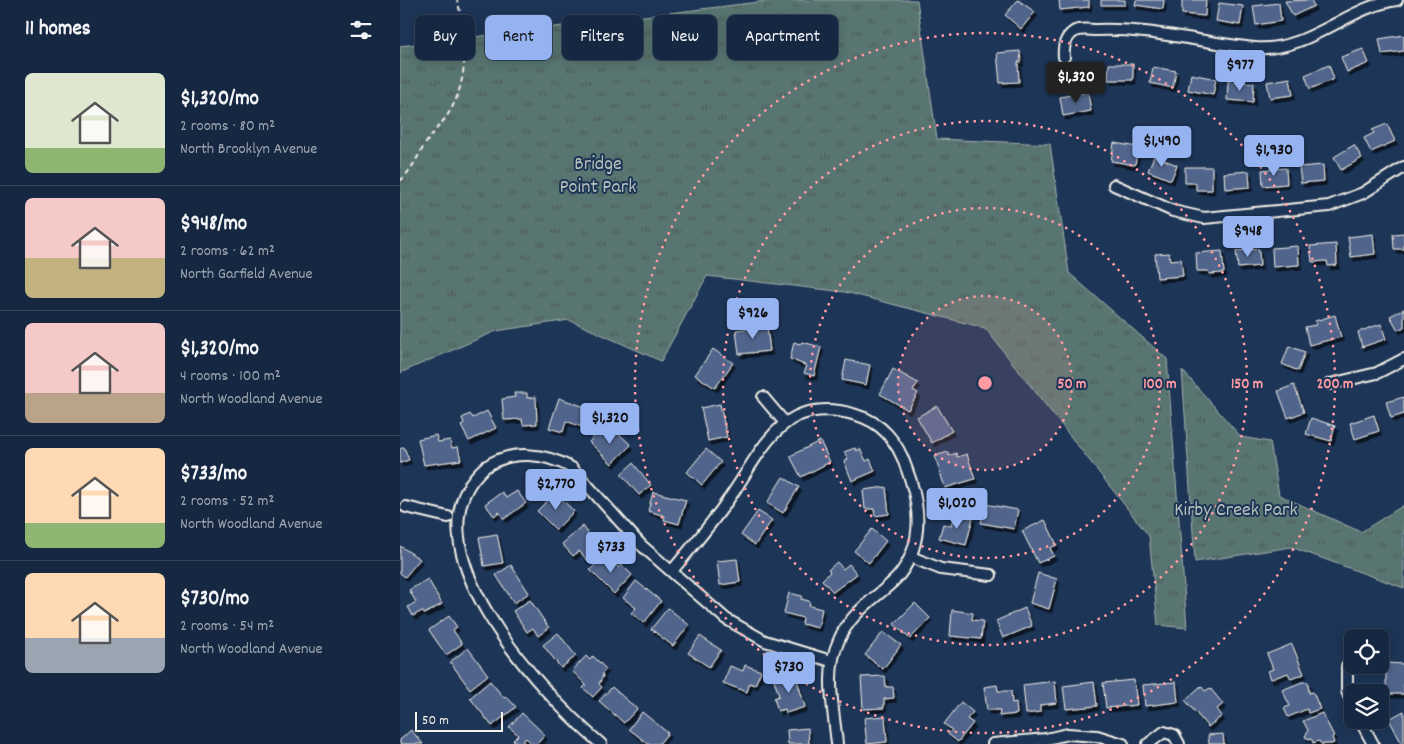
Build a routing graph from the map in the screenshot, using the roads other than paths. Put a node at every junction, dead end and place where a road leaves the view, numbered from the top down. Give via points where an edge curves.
1 (1397, 0) edge
2 (1064, 57) dead end
3 (1404, 168) edge
4 (1114, 185) dead end
5 (1404, 359) edge
6 (1330, 384) dead end
7 (763, 397) dead end
8 (785, 424) junction
9 (406, 507) dead end
10 (911, 556) junction
11 (672, 571) junction
12 (457, 574) dead end
13 (991, 575) dead end
14 (831, 661) junction
15 (1365, 729) edge
16 (1045, 741) edge
17 (601, 744) edge
18 (837, 744) edge
19 (993, 744) edge
20 (1123, 744) edge
21 (1148, 744) edge
22 (1178, 744) edge
23 (1373, 744) edge

1 - 2 street via 1375,5 1286,47 1253,48 1154,32 1084,29 1070,35 1065,42
3 - 4 street via 1363,193 1329,206 1204,218 1173,211
5 - 6 street via 1377,373
7 - 8 street
8 - 10 street via 812,412 846,412 863,417 890,436 901,452 918,506 918,528
8 - 11 street
9 - 11 street via 447,520 455,498 475,474 503,459 538,455 572,468 642,545
10 - 13 street via 941,569
10 - 14 street via 899,575 850,620
11 - 14 street via 710,607 745,630 785,648
12 - 17 street via 500,641 539,688
14 - 18 street
15 - 23 street
16 - 19 street
16 - 20 street via 1068,734 1084,734
21 - 22 street via 1164,732 1174,735

